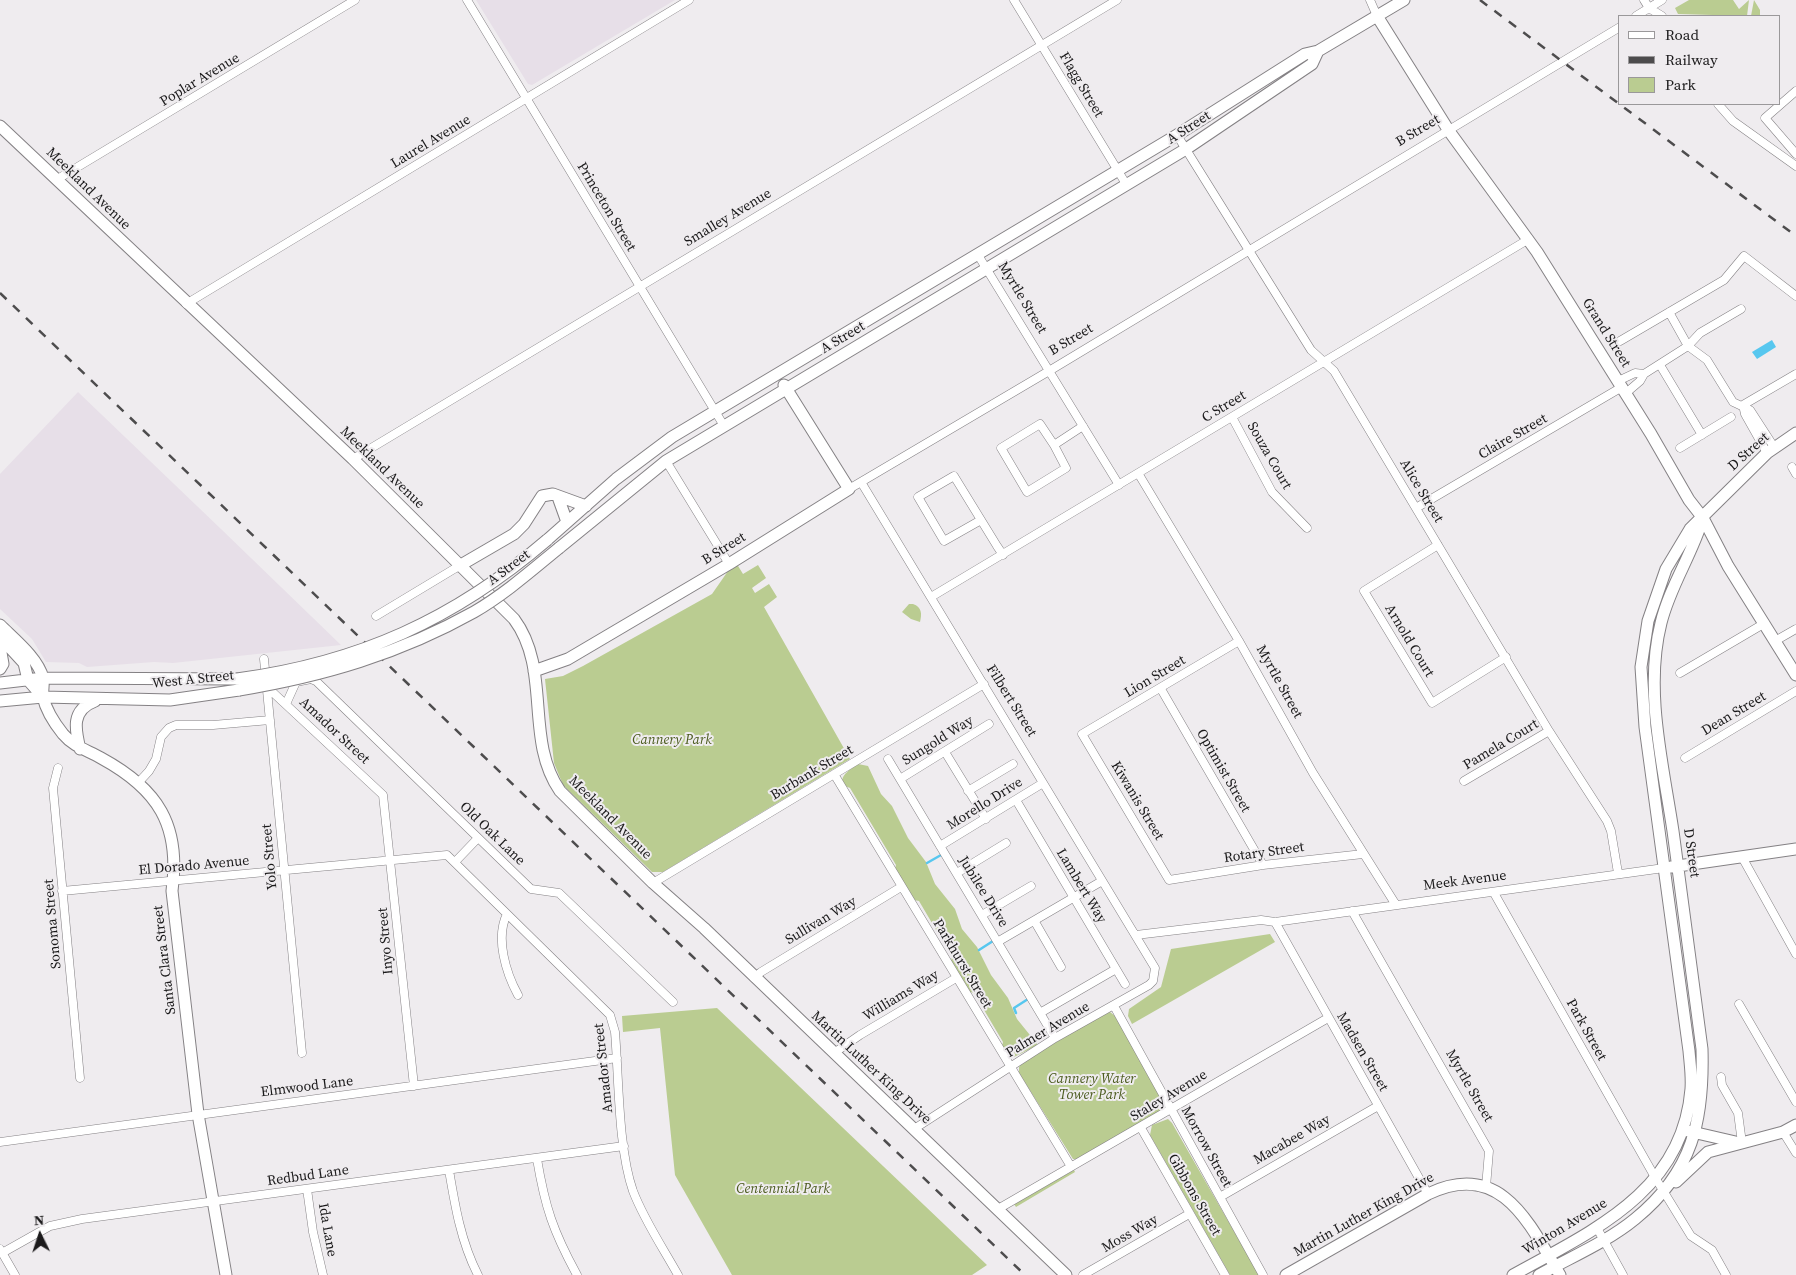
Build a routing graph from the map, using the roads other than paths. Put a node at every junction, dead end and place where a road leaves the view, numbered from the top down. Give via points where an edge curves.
1 (356, 0) edge
2 (467, 0) edge
3 (690, 0) edge
4 (1014, 0) edge
5 (1117, 0) edge
6 (1370, 0) edge
7 (1404, 0) edge
8 (1644, 0) edge
9 (1662, 0) edge
10 (1648, 8) junction
11 (1638, 15) edge
12 (1660, 15) edge
13 (1377, 16) junction
14 (1618, 28) edge
15 (1042, 45) junction
16 (1318, 51) junction
17 (1796, 91) edge
18 (526, 99) junction
19 (1781, 104) edge
20 (1719, 105) edge
21 (1780, 105) edge
22 (0, 126) edge
23 (1448, 131) junction
24 (1177, 135) junction
25 (1186, 149) junction
26 (1796, 154) edge
27 (1796, 166) edge
28 (1118, 170) junction
29 (56, 180) junction
30 (1126, 184) junction
31 (1529, 239) junction
32 (1249, 250) junction
33 (978, 255) junction
34 (987, 268) junction
35 (639, 286) junction
36 (1796, 296) edge
37 (186, 304) junction
38 (1741, 309) dead end
39 (1669, 312) junction
40 (1620, 341) dead end
41 (1688, 346) junction
42 (1323, 362) junction
43 (1660, 365) junction
44 (1049, 371) junction
45 (1644, 374) junction
46 (1796, 374) edge
47 (777, 375) junction
48 (1622, 387) junction
49 (787, 390) junction
50 (1743, 405) junction
51 (714, 411) junction
52 (1232, 417) junction
53 (1731, 417) dead end
54 (724, 426) junction
55 (1083, 426) junction
56 (1796, 433) edge
57 (1702, 435) junction
58 (1054, 446) junction
59 (1680, 448) dead end
60 (1771, 450) junction
61 (352, 459) junction
62 (666, 461) junction
63 (1138, 474) junction
64 (861, 482) junction
65 (1119, 485) junction
66 (849, 488) junction
67 (558, 496) junction
68 (586, 506) junction
69 (1416, 508) junction
70 (1703, 518) junction
71 (981, 520) junction
72 (566, 522) junction
73 (1307, 528) dead end
74 (1438, 545) junction
75 (1002, 555) junction
76 (729, 564) junction
77 (459, 566) junction
78 (931, 597) junction
79 (376, 616) dead end
80 (1765, 623) junction
81 (0, 625) edge
82 (1796, 629) edge
83 (0, 637) edge
84 (1775, 640) junction
85 (1239, 641) junction
86 (0, 647) edge
87 (382, 648) junction
88 (1506, 657) junction
89 (264, 659) dead end
90 (0, 669) edge
91 (534, 671) junction
92 (1680, 673) dead end
93 (1796, 675) edge
94 (43, 678) junction
95 (28, 680) junction
96 (296, 682) junction
97 (0, 683) edge
98 (984, 684) junction
99 (238, 685) junction
100 (267, 687) junction
101 (1161, 689) junction
102 (1796, 691) edge
103 (43, 697) junction
104 (100, 699) junction
105 (0, 701) edge
106 (286, 704) junction
107 (270, 720) junction
108 (989, 724) dead end
109 (1550, 731) junction
110 (1082, 734) joint
111 (80, 749) junction
112 (945, 752) junction
113 (1685, 758) dead end
114 (888, 759) dead end
115 (1013, 764) dead end
116 (58, 768) dead end
117 (834, 774) junction
118 (900, 778) junction
119 (1464, 781) dead end
120 (138, 783) junction
121 (1043, 783) junction
122 (968, 791) junction
123 (382, 795) joint
124 (1016, 800) junction
125 (986, 819) junction
126 (478, 838) junction
127 (1006, 843) dead end
128 (940, 846) junction
129 (1796, 849) edge
130 (1363, 854) junction
131 (448, 855) joint
132 (1742, 857) junction
133 (391, 861) junction
134 (455, 862) junction
135 (1263, 865) junction
136 (1678, 866) junction
137 (1664, 868) junction
138 (284, 870) junction
139 (957, 873) junction
140 (1618, 873) junction
141 (174, 880) junction
142 (1169, 880) joint
143 (1102, 881) junction
144 (653, 883) junction
145 (1031, 886) dead end
146 (902, 887) junction
147 (62, 891) junction
148 (1494, 893) junction
149 (1074, 899) junction
150 (1396, 905) junction
151 (1352, 911) junction
152 (507, 914) junction
153 (982, 915) junction
154 (1035, 922) junction
155 (1275, 922) junction
156 (1136, 935) junction
157 (999, 941) junction
158 (1796, 954) edge
159 (1061, 968) dead end
160 (1116, 969) junction
161 (754, 978) junction
162 (956, 978) junction
163 (1125, 984) dead end
164 (518, 995) dead end
165 (673, 1002) dead end
166 (1739, 1004) dead end
167 (1114, 1006) junction
168 (1040, 1013) junction
169 (1328, 1018) junction
170 (1056, 1038) junction
171 (302, 1053) dead end
172 (834, 1053) junction
173 (617, 1058) junction
174 (1011, 1067) junction
175 (1721, 1077) dead end
176 (80, 1078) dead end
177 (414, 1086) junction
178 (1796, 1102) edge
179 (1378, 1106) junction
180 (1170, 1109) junction
181 (198, 1114) junction
182 (1796, 1125) edge
183 (1141, 1128) junction
184 (914, 1129) junction
185 (1682, 1130) junction
186 (1783, 1132) junction
187 (1695, 1133) junction
188 (0, 1142) edge
189 (1742, 1143) junction
190 (624, 1146) junction
191 (1796, 1153) edge
192 (537, 1158) junction
193 (1070, 1165) junction
194 (449, 1170) junction
195 (1656, 1179) junction
196 (1486, 1187) junction
197 (308, 1189) junction
198 (1665, 1190) junction
199 (1428, 1194) junction
200 (1220, 1197) junction
201 (213, 1202) junction
202 (998, 1209) junction
203 (1189, 1214) junction
204 (1597, 1228) junction
205 (1603, 1239) junction
206 (1, 1251) edge
207 (1549, 1255) junction
208 (1558, 1271) edge
209 (15, 1275) edge
210 (226, 1275) edge
211 (323, 1275) edge
212 (478, 1275) edge
213 (577, 1275) edge
214 (678, 1275) edge
215 (1066, 1275) edge
216 (1083, 1275) edge
217 (1225, 1275) edge
218 (1263, 1275) edge
219 (1286, 1275) edge
220 (1513, 1275) edge
221 (1539, 1275) edge
222 (1623, 1275) edge
223 (1726, 1275) edge

1 - 29 street, Poplar Avenue
2 - 18 street, Princeton Street
3 - 18 street, Laurel Avenue
4 - 15 street, Flagg Street
5 - 15 street, Smalley Avenue
6 - 13 street
7 - 13 main road, A Street
8 - 10 street
9 - 10 street
10 - 11 street
10 - 12 street
13 - 16 main road, A Street
13 - 23 main road, Grand Street
14 - 23 street, B Street via 1572,53
15 - 28 street, Flagg Street
15 - 35 street, Smalley Avenue
16 - 24 main road, A Street via 1305,54
16 - 25 main road, A Street via 1312,64
17 - 19 street
18 - 35 street, Princeton Street
18 - 37 street, Laurel Avenue
20 - 27 street via 1733,121
21 - 26 street via 1765,118
22 - 29 main road, Meekland Avenue
23 - 31 main road, Grand Street
23 - 32 street, B Street
24 - 25 street, Alice Street
24 - 28 main road, A Street
25 - 30 main road, A Street
25 - 32 street, Alice Street
28 - 30 street, Flagg Street
28 - 33 main road, A Street
29 - 37 main road, Meekland Avenue
30 - 34 main road, A Street
31 - 42 street, C Street
31 - 48 main road, Grand Street
32 - 42 street, Alice Street via 1311,350
32 - 44 street, B Street
33 - 34 street, Myrtle Street
33 - 47 main road, A Street
34 - 44 street, Myrtle Street
34 - 49 main road, A Street
35 - 51 street, Princeton Street
35 - 61 street, Smalley Avenue
36 - 39 street via 1744,256 1724,280
37 - 61 main road, Meekland Avenue
38 - 41 street via 1700,333
39 - 40 street
39 - 41 street
41 - 43 street
41 - 50 street via 1706,360 1733,402
42 - 52 street, C Street
42 - 69 street, Alice Street via 1334,371
43 - 45 street
43 - 57 street
44 - 55 street, Myrtle Street
44 - 64 street, B Street
45 - 48 street via 1640,382
45 - 48 street via 1635,373
46 - 50 street
47 - 49 main road
47 - 51 main road, A Street
48 - 69 street, Claire Street
48 - 70 main road, Grand Street
49 - 54 main road, A Street
49 - 66 main road
50 - 60 street via 1750,410
51 - 54 street, Princeton Street
51 - 68 main road, A Street via 663,443
52 - 63 street, C Street
52 - 73 street, Souza Court via 1272,492
53 - 57 street
54 - 62 main road, A Street
55 - 58 street
55 - 65 street, Myrtle Street
56 - 60 main road, D Street
57 - 59 street
58 - 58 street via 1040,424 1001,448 1027,492 1066,468
60 - 70 main road, D Street
61 - 77 main road, Meekland Avenue
62 - 76 street
62 - 87 main road, A Street, bridge via 517,582 474,612
63 - 65 street, C Street
63 - 85 street, Myrtle Street
64 - 66 street, B Street
64 - 78 street, Filbert Street
65 - 75 street, C Street
66 - 76 main road, B Street
67 - 68 main road
67 - 72 main road
67 - 77 main road, A Street via 542,496 514,534
68 - 72 main road, A Street
69 - 74 street, Alice Street
70 - 80 main road, Grand Street via 1728,566
70 - 136 main road, D Street via 1696,543 1677,577 1661,624 1654,669 1658,726
70 - 137 main road, D Street via 1690,529 1666,569 1648,621 1641,667 1645,728
71 - 71 street via 954,476 918,498 944,541
71 - 75 street
72 - 87 main road, A Street, bridge via 510,572 463,603
74 - 88 street, Alice Street
74 - 88 street, Arnold Court via 1364,591 1432,703
75 - 78 street, C Street
76 - 91 main road, B Street via 568,659
77 - 79 street, A Street
77 - 91 main road, Meekland Avenue via 520,627 532,656
78 - 98 street, Filbert Street
80 - 84 main road, Grand Street
80 - 92 street
81 - 94 main road via 34,662
82 - 84 street
83 - 95 main road via 24,663
84 - 93 main road, Grand Street
85 - 101 street, Lion Street
85 - 130 street, Myrtle Street
86 - 90 main road via 3,654
87 - 99 main road, West A Street, bridge
88 - 109 street, Alice Street
89 - 100 street, Yolo Street
91 - 144 main road, Meekland Avenue via 540,743 552,779 560,791
94 - 95 main road, West A Street
94 - 99 main road, West A Street
94 - 103 main road
95 - 97 main road, West A Street
95 - 103 main road
96 - 100 street, Old Oak Lane
96 - 106 street
96 - 126 street, Old Oak Lane via 316,681
98 - 117 street, Burbank Street
98 - 121 street, Filbert Street
99 - 104 main road, West A Street via 170,700
100 - 106 street, Amador Street
100 - 107 street, Yolo Street
101 - 110 street, Lion Street
101 - 135 street, Optimist Street
102 - 113 street, Dean Street
103 - 104 main road, West A Street
103 - 105 main road, West A Street
103 - 111 main road, Santa Clara Street via 48,711 64,734
104 - 111 main road via 84,705 78,715 75,730
106 - 123 street, Amador Street
107 - 120 street via 169,728 161,737 156,759
107 - 138 street, Yolo Street
108 - 112 street, Sungold Way
109 - 119 street, Pamela Court
109 - 140 street, Alice Street via 1607,821
110 - 142 street, Kiwanis Street
111 - 120 main road, Santa Clara Street
112 - 118 street, Sungold Way
112 - 122 street
114 - 118 street, Jubilee Drive
115 - 122 street
116 - 147 street, Sonoma Street via 53,788
117 - 144 street, Burbank Street
117 - 146 street, Parkhurst Street
118 - 128 street, Jubilee Drive
120 - 141 main road, Santa Clara Street via 157,801 165,819 171,837
121 - 124 street, Morello Drive
121 - 143 street, Filbert Street
122 - 125 street
123 - 133 street, Inyo Street
124 - 125 street, Morello Drive
124 - 149 street, Lambert Way
125 - 128 street, Morello Drive
126 - 134 street
126 - 165 street, Old Oak Lane via 531,889 559,893
127 - 139 street
128 - 139 street, Jubilee Drive
129 - 132 main road, Meek Avenue
130 - 135 street, Rotary Street
130 - 150 street, Myrtle Street
131 - 133 street, El Dorado Avenue
131 - 134 street, Amador Street
132 - 136 main road, Meek Avenue
132 - 158 street
133 - 138 street, El Dorado Avenue
133 - 177 street, Inyo Street
134 - 152 street, Amador Street
135 - 142 street, Rotary Street
136 - 137 main road, Meek Avenue
136 - 187 main road, D Street via 1702,1049 1704,1090
137 - 140 street, Meek Avenue
137 - 185 main road, D Street via 1689,1051 1691,1089
138 - 141 street, El Dorado Avenue
138 - 171 street, Yolo Street
139 - 153 street, Jubilee Drive
140 - 148 street, Meek Avenue
141 - 147 street, El Dorado Avenue
141 - 181 main road, Santa Clara Street via 175,924
143 - 149 street
143 - 156 street, Filbert Street
144 - 161 main road, Martin Luther King Drive
145 - 153 street
146 - 161 street, Sullivan Way
146 - 162 street, Parkhurst Street
147 - 176 street, Sonoma Street
148 - 150 street, Meek Avenue
148 - 195 street, Park Street
149 - 154 street
149 - 160 street, Lambert Way
150 - 151 street, Meek Avenue
151 - 155 street, Meek Avenue
151 - 196 street, Myrtle Street via 1489,1151
152 - 164 street via 503,926 505,955 508,974
152 - 173 street, Amador Street via 610,1015
153 - 157 street, Jubilee Drive
154 - 157 street
154 - 159 street
155 - 156 street, Meek Avenue via 1261,920
155 - 169 street, Madsen Street
156 - 167 street, Palmer Avenue via 1154,964 1154,978 1149,986
157 - 168 street, Jubilee Drive
160 - 163 street, Lambert Way
160 - 168 street
161 - 172 main road, Martin Luther King Drive
162 - 172 street, Williams Way
162 - 174 street, Parkhurst Street
166 - 178 street
167 - 170 street, Palmer Avenue
167 - 180 street, Morrow Street
168 - 170 street, Jubilee Drive
169 - 179 street, Madsen Street
169 - 180 street, Staley Avenue
170 - 174 street, Palmer Avenue
172 - 184 main road, Martin Luther King Drive
173 - 177 street, Elmwood Lane
173 - 190 street, Amador Street
174 - 184 street, Palmer Avenue
174 - 193 street, Parkhurst Street
175 - 189 street via 1738,1113
177 - 181 street, Elmwood Lane
179 - 199 street, Madsen Street
179 - 200 street, Macabee Way
180 - 183 street, Staley Avenue
180 - 200 street, Morrow Street
181 - 188 street, Elmwood Lane
181 - 201 main road, Santa Clara Street
182 - 186 main road
183 - 193 street, Staley Avenue via 1078,1164
183 - 203 street, Gibbons Street
184 - 202 main road, Martin Luther King Drive
185 - 187 main road
185 - 195 main road, Winton Avenue via 1668,1162
186 - 189 main road
186 - 191 street
187 - 189 main road
187 - 198 main road, D Street via 1680,1168
189 - 198 main road via 1708,1152
190 - 192 street, Redbud Lane
190 - 214 street, Amador Street via 633,1191
192 - 194 street, Redbud Lane
192 - 213 street via 545,1206 557,1239
193 - 202 street, Staley Avenue
194 - 197 street, Redbud Lane
194 - 212 street via 468,1257
195 - 198 street, Park Street
195 - 204 main road, Winton Avenue
196 - 199 main road, Martin Luther King Drive via 1457,1184
196 - 207 main road via 1503,1195 1522,1212
197 - 201 street, Redbud Lane
197 - 211 street, Ida Lane
198 - 205 main road, Winton Avenue via 1635,1219
198 - 223 street, Park Street via 1692,1236 1712,1250
199 - 219 main road, Martin Luther King Drive
200 - 218 street, Morrow Street
201 - 206 street, Redbud Lane via 50,1226
201 - 210 main road, Santa Clara Street
202 - 215 main road, Martin Luther King Drive
203 - 216 street, Moss Way
203 - 217 street, Gibbons Street
204 - 205 street
204 - 207 main road, Winton Avenue
205 - 208 main road, Winton Avenue
205 - 222 street
206 - 209 street
207 - 208 main road
207 - 220 main road, Winton Avenue
208 - 221 main road, Winton Avenue

